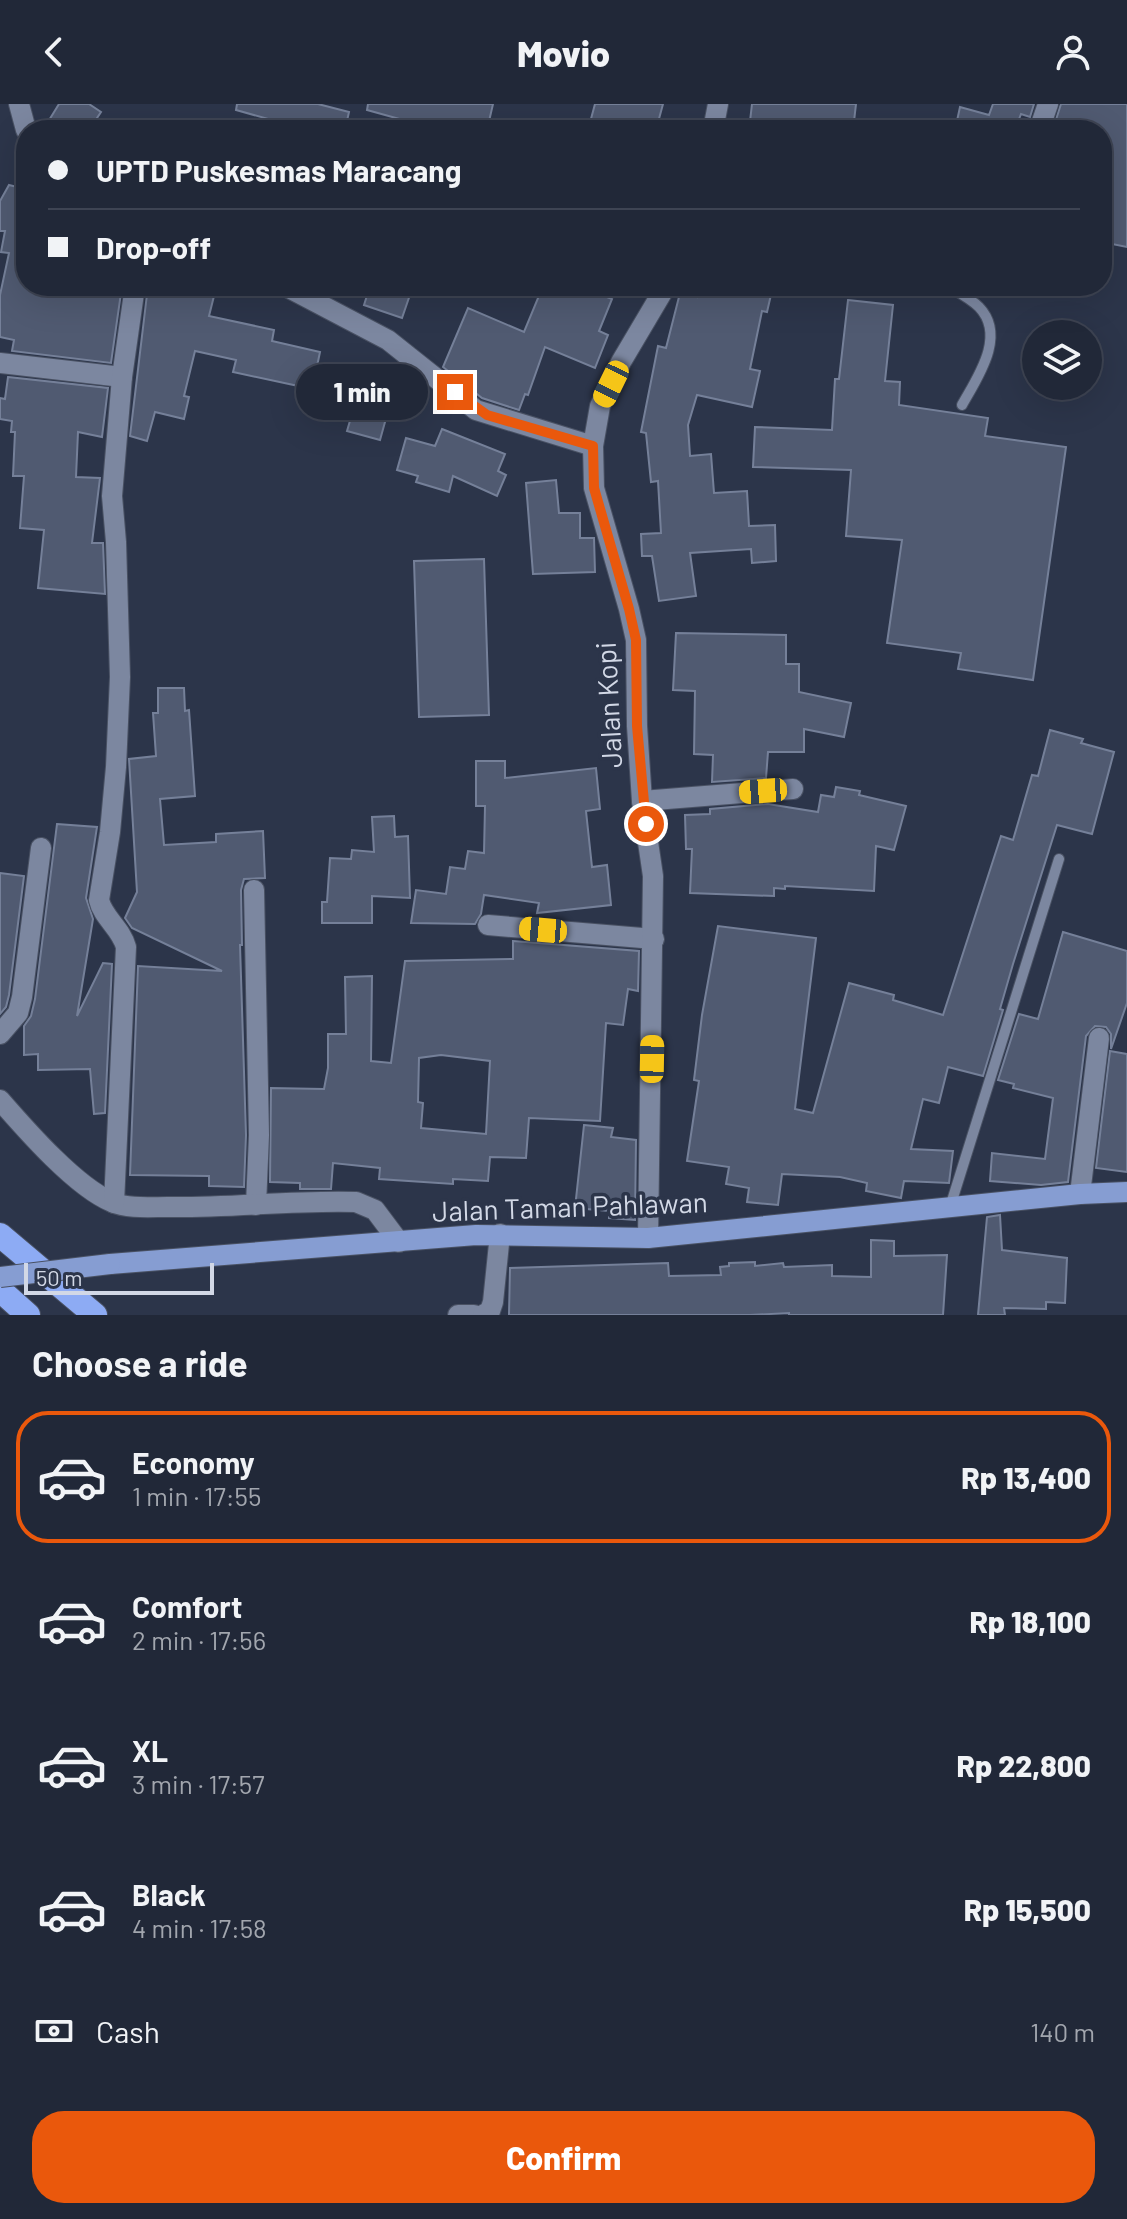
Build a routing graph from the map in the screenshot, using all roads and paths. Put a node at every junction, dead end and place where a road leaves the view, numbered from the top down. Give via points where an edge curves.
1 (134, 296) edge
2 (304, 296) edge
3 (660, 296) edge
4 (963, 296) edge
5 (0, 363) edge
6 (122, 377) junction
7 (962, 405) dead end
8 (593, 446) junction
9 (793, 789) dead end
10 (642, 801) junction
11 (41, 848) dead end
12 (1059, 859) dead end
13 (254, 890) dead end
14 (488, 925) dead end
15 (654, 939) junction
16 (0, 1034) edge
17 (1099, 1038) dead end
18 (0, 1100) edge
19 (1127, 1192) edge
20 (1080, 1194) junction
21 (114, 1203) junction
22 (256, 1205) junction
23 (950, 1207) junction
24 (500, 1234) junction
25 (0, 1235) edge
26 (648, 1238) junction
27 (399, 1242) junction
28 (0, 1277) edge
29 (0, 1290) edge
30 (28, 1315) edge
31 (95, 1315) edge
32 (458, 1315) edge
33 (474, 1315) edge
34 (483, 1315) edge

1 - 6 street
2 - 8 street via 388,340 476,410
3 - 8 street, Jalan Kopi via 600,406
4 - 7 lane via 980,307 991,335 985,362
5 - 6 street
6 - 21 street via 112,496 120,650 116,767 99,900 126,947
8 - 10 street, Jalan Kopi via 594,488 636,640
9 - 10 street
10 - 15 street, Jalan Kopi via 653,876
11 - 16 street via 22,997 18,1013
12 - 23 lane
13 - 22 street
14 - 15 street
15 - 26 street, Jalan Kopi
17 - 20 street
18 - 21 street via 35,1140 90,1189
19 - 20 main road, Jalan Taman Pahlawan
20 - 23 main road, Jalan Taman Pahlawan
21 - 22 street
22 - 27 street via 356,1202 375,1210
23 - 26 main road, Jalan Taman Pahlawan
24 - 26 main road, Jalan Taman Pahlawan
24 - 27 main road, Jalan Taman Pahlawan
24 - 34 street via 493,1302
25 - 31 highway
27 - 28 main road, Jalan Taman Pahlawan, bridge
29 - 30 highway
32 - 33 street

